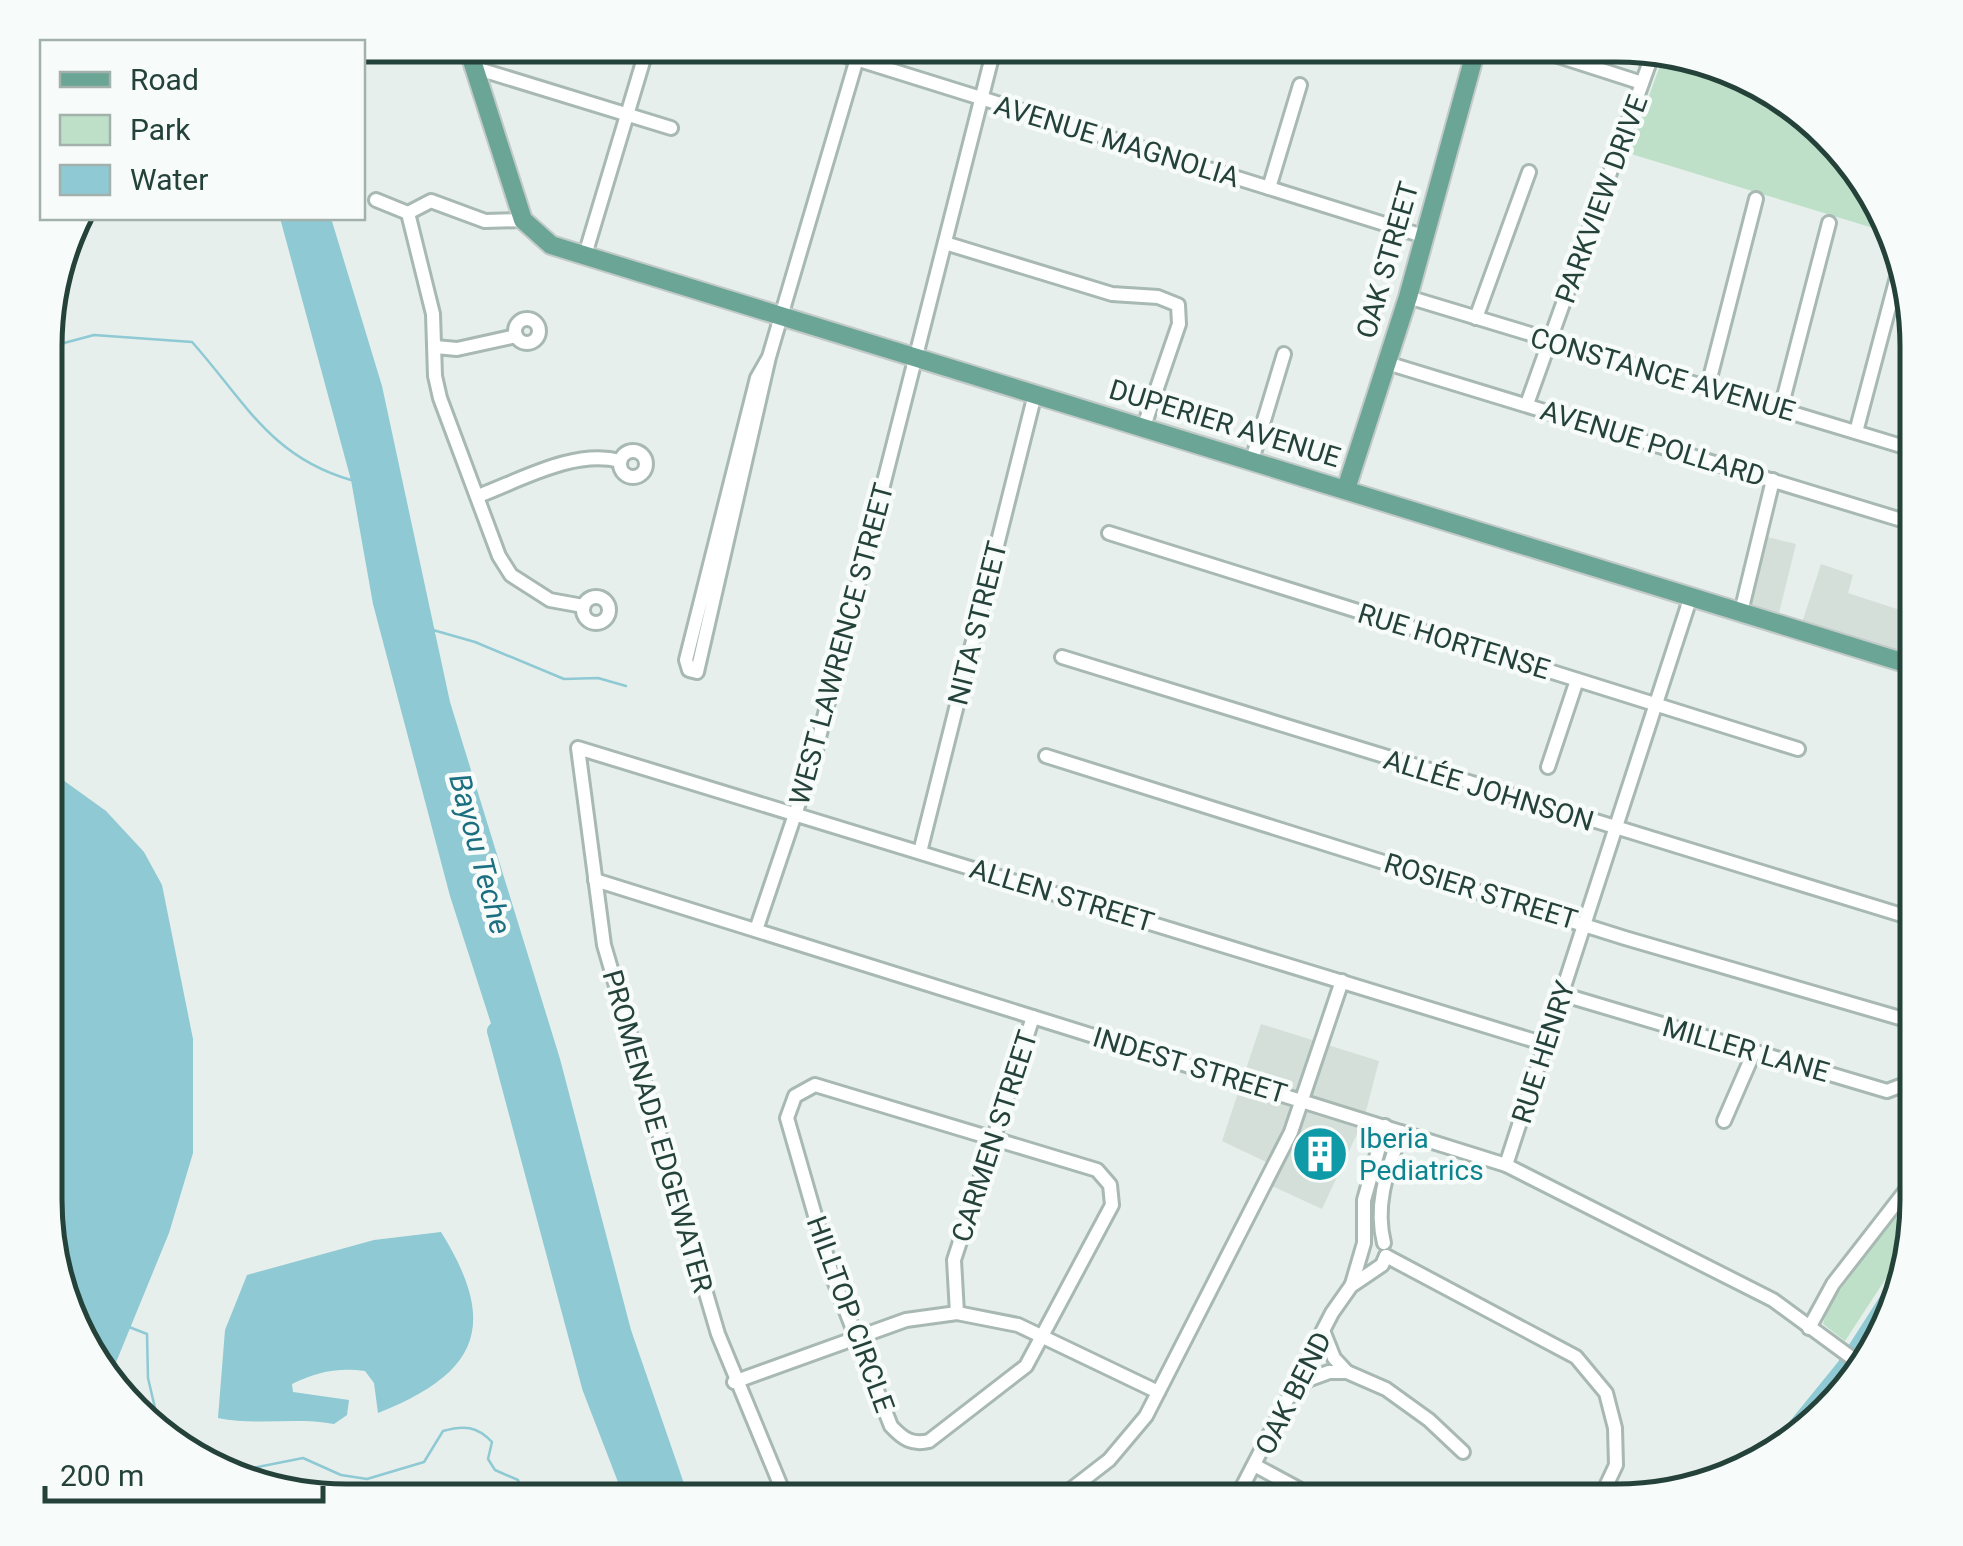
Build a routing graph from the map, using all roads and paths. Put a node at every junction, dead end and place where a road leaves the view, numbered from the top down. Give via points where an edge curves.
1 (471, 62) edge
2 (644, 62) edge
3 (856, 62) edge
4 (886, 62) edge
5 (990, 62) edge
6 (1473, 63) edge
7 (1580, 63) edge
8 (1649, 65) edge
9 (472, 67) junction
10 (1642, 83) junction
11 (1300, 85) dead end
12 (981, 99) junction
13 (630, 114) junction
14 (671, 128) dead end
15 (1530, 172) dead end
16 (1269, 188) junction
17 (1756, 199) dead end
18 (376, 200) dead end
19 (408, 213) junction
20 (524, 220) junction
21 (1829, 224) dead end
22 (1423, 236) junction
23 (945, 243) junction
24 (586, 256) junction
25 (1894, 288) edge
26 (1408, 297) junction
27 (781, 316) junction
28 (1476, 318) junction
29 (516, 336) dead end
30 (1549, 341) junction
31 (435, 346) junction
32 (1284, 354) dead end
33 (915, 356) junction
34 (1387, 362) junction
35 (1708, 386) junction
36 (1034, 394) junction
37 (1528, 404) junction
38 (1781, 408) junction
39 (1144, 426) junction
40 (1856, 432) junction
41 (1900, 445) edge
42 (1252, 460) junction
43 (620, 461) dead end
44 (1774, 480) junction
45 (1346, 489) junction
46 (478, 496) junction
47 (1900, 518) edge
48 (1109, 533) dead end
49 (1691, 596) junction
50 (584, 606) dead end
51 (1741, 612) junction
52 (704, 614) dead end
53 (1062, 657) dead end
54 (1900, 661) edge
55 (1577, 680) junction
56 (1656, 704) junction
57 (578, 748) joint
58 (1798, 749) dead end
59 (1046, 756) dead end
60 (1548, 767) dead end
61 (796, 814) junction
62 (1615, 829) junction
63 (920, 852) junction
64 (595, 880) junction
65 (1900, 915) edge
66 (1584, 923) junction
67 (756, 930) junction
68 (1342, 982) junction
69 (1562, 994) junction
70 (1033, 1018) junction
71 (1900, 1018) edge
72 (1545, 1044) junction
73 (1754, 1052) junction
74 (1900, 1086) edge
75 (1303, 1099) junction
76 (1724, 1121) dead end
77 (1385, 1126) junction
78 (1402, 1132) junction
79 (992, 1138) junction
80 (1506, 1165) junction
81 (1900, 1198) edge
82 (1364, 1244) junction
83 (1385, 1250) junction
84 (1351, 1286) junction
85 (958, 1313) junction
86 (1809, 1328) junction
87 (1324, 1333) junction
88 (854, 1338) junction
89 (1046, 1338) junction
90 (1852, 1358) edge
91 (1347, 1372) junction
92 (734, 1382) junction
93 (1299, 1383) junction
94 (1158, 1392) junction
95 (1463, 1452) dead end
96 (1256, 1466) junction
97 (779, 1483) edge
98 (1077, 1484) edge
99 (1245, 1484) edge
100 (1289, 1484) edge
101 (1608, 1484) edge

1 - 9 main road
2 - 13 street
3 - 27 street
4 - 12 street, AVENUE MAGNOLIA
5 - 12 street, WEST LAWRENCE STREET
6 - 22 main road, OAK STREET
7 - 10 street
8 - 10 street, PARKVIEW DRIVE
9 - 13 street
9 - 20 main road
10 - 30 street, PARKVIEW DRIVE
11 - 16 street
12 - 16 street, AVENUE MAGNOLIA
12 - 23 street, WEST LAWRENCE STREET
13 - 14 street
13 - 24 street
15 - 28 street
16 - 22 street, AVENUE MAGNOLIA
17 - 35 street
18 - 19 street
19 - 20 street via 431,201 485,221
19 - 31 street
20 - 24 main road, DUPERIER AVENUE via 541,240
21 - 38 street
22 - 26 main road, OAK STREET
23 - 33 street, WEST LAWRENCE STREET
23 - 39 street via 1112,294 1178,305 1179,324
24 - 27 main road, DUPERIER AVENUE
25 - 40 street
26 - 28 street, CONSTANCE AVENUE
26 - 34 main road, OAK STREET
27 - 33 main road, DUPERIER AVENUE
27 - 52 street
28 - 30 street, CONSTANCE AVENUE
29 - 31 street via 457,349
30 - 35 street, CONSTANCE AVENUE
30 - 37 street, PARKVIEW DRIVE
31 - 46 street via 440,398
32 - 42 street
33 - 36 main road, DUPERIER AVENUE
33 - 61 street, WEST LAWRENCE STREET
34 - 37 street, AVENUE POLLARD
34 - 45 main road, OAK STREET
35 - 38 street, CONSTANCE AVENUE
36 - 39 main road, DUPERIER AVENUE
36 - 63 street, NITA STREET
37 - 44 street, AVENUE POLLARD
38 - 40 street, CONSTANCE AVENUE
39 - 42 main road, DUPERIER AVENUE
40 - 41 street, CONSTANCE AVENUE
42 - 45 main road, DUPERIER AVENUE
43 - 46 street via 581,458
44 - 47 street, AVENUE POLLARD
44 - 51 street
45 - 49 main road, DUPERIER AVENUE
46 - 50 street via 512,576 550,600
48 - 55 street, RUE HORTENSE
49 - 51 main road, DUPERIER AVENUE
49 - 56 street, RUE HENRY
51 - 54 main road, DUPERIER AVENUE
53 - 62 street, ALLÉE JOHNSON
55 - 56 street, RUE HORTENSE
55 - 60 street
56 - 58 street, RUE HORTENSE
56 - 62 street, RUE HENRY
57 - 61 street, ALLEN STREET
57 - 64 street, PROMENADE EDGEWATER
59 - 66 street, ROSIER STREET
61 - 63 street, ALLEN STREET
61 - 67 street, WEST LAWRENCE STREET
62 - 65 street, ALLÉE JOHNSON
62 - 66 street, RUE HENRY
63 - 68 street, ALLEN STREET
64 - 67 street, INDEST STREET
64 - 92 street, PROMENADE EDGEWATER via 604,945
66 - 69 street, RUE HENRY
66 - 71 street, ROSIER STREET
67 - 70 street, INDEST STREET
68 - 72 street, ALLEN STREET
68 - 75 street
69 - 72 street, RUE HENRY
69 - 73 street, MILLER LANE
70 - 75 street, INDEST STREET
70 - 79 street, CARMEN STREET
72 - 80 street, RUE HENRY
73 - 74 street, MILLER LANE via 1887,1091
73 - 76 street
75 - 77 street, INDEST STREET
75 - 94 street
77 - 78 street, INDEST STREET
77 - 82 street, OAK BEND via 1364,1200
78 - 80 street, INDEST STREET
78 - 83 street via 1380,1197
79 - 85 street, CARMEN STREET via 954,1260
79 - 88 street, HILLTOP CIRCLE via 826,1086 795,1096 787,1118
79 - 89 street, HILLTOP CIRCLE via 1097,1170 1110,1184 1112,1205
80 - 86 street, INDEST STREET via 1773,1300
81 - 86 street
82 - 83 street
82 - 84 street, OAK BEND
83 - 84 street, OAK BEND via 1382,1265
83 - 101 street via 1576,1357 1606,1394 1615,1428 1616,1466
84 - 87 street, OAK BEND
85 - 88 street via 906,1320
85 - 89 street
86 - 90 street, INDEST STREET
87 - 91 street
87 - 93 street, OAK BEND
88 - 89 street, HILLTOP CIRCLE via 891,1426 917,1444 939,1436 1026,1366
88 - 92 street
89 - 94 street
91 - 93 street
91 - 95 street via 1386,1389
92 - 97 street, PROMENADE EDGEWATER
93 - 96 street, OAK BEND
94 - 98 street via 1124,1445
96 - 99 street, OAK BEND
96 - 100 street

